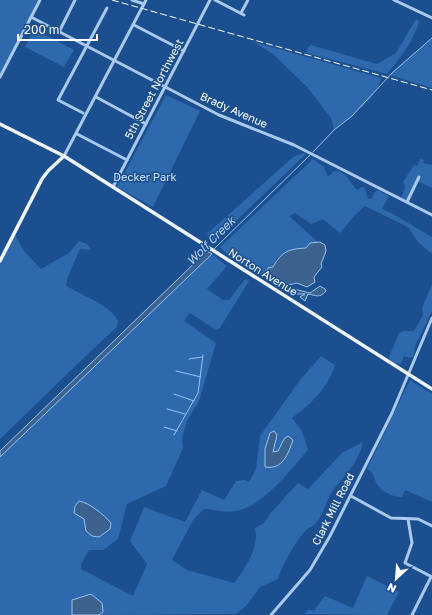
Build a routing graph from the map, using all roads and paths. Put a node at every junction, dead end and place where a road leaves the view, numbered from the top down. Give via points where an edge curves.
1 (40, 0) edge
2 (75, 0) edge
3 (132, 0) edge
4 (146, 0) edge
5 (210, 0) edge
6 (215, 0) edge
7 (248, 0) edge
8 (394, 0) edge
9 (144, 4) junction
10 (106, 8) dead end
11 (31, 17) junction
12 (432, 18) edge
13 (134, 24) junction
14 (59, 32) junction
15 (86, 46) junction
16 (184, 50) junction
17 (115, 61) junction
18 (0, 77) edge
19 (165, 87) junction
20 (96, 97) junction
21 (83, 113) dead end
22 (0, 124) edge
23 (146, 124) junction
24 (77, 134) junction
25 (64, 156) junction
26 (127, 160) junction
27 (419, 177) dead end
28 (113, 187) junction
29 (407, 202) junction
30 (432, 215) edge
31 (2, 254) edge
32 (0, 261) edge
33 (432, 318) edge
34 (408, 375) junction
35 (432, 389) edge
36 (351, 496) junction
37 (408, 519) junction
38 (432, 526) edge
39 (431, 577) edge
40 (271, 615) edge
41 (412, 615) edge

1 - 11 street
2 - 14 street
3 - 9 street
4 - 9 street
5 - 16 street, 5th Street Northwest
6 - 7 street via 243,14
8 - 12 street
9 - 13 street
10 - 15 street
11 - 14 street, Brady Avenue
11 - 18 street
13 - 16 street
13 - 17 street
14 - 15 street, Brady Avenue
15 - 17 street, Brady Avenue
15 - 21 street via 58,100
16 - 19 street, 5th Street Northwest
17 - 19 street, Brady Avenue
17 - 20 street
19 - 23 street, 5th Street Northwest
19 - 29 street, Brady Avenue via 222,116 305,151
20 - 23 street
20 - 24 street
22 - 25 main road, Norton Avenue
23 - 26 street, 5th Street Northwest
24 - 25 street
24 - 26 street
25 - 28 main road, Norton Avenue
25 - 31 main road via 42,179
26 - 28 street, 5th Street Northwest
27 - 29 street
28 - 34 main road, Norton Avenue
29 - 30 street, Brady Avenue
31 - 32 main road
33 - 34 street, Clark Mill Road
34 - 35 main road, Norton Avenue
34 - 36 street, Clark Mill Road
36 - 37 street via 391,518
36 - 40 street, Clark Mill Road via 310,570
37 - 38 street via 418,519
37 - 39 street via 412,543 405,562
39 - 41 street

